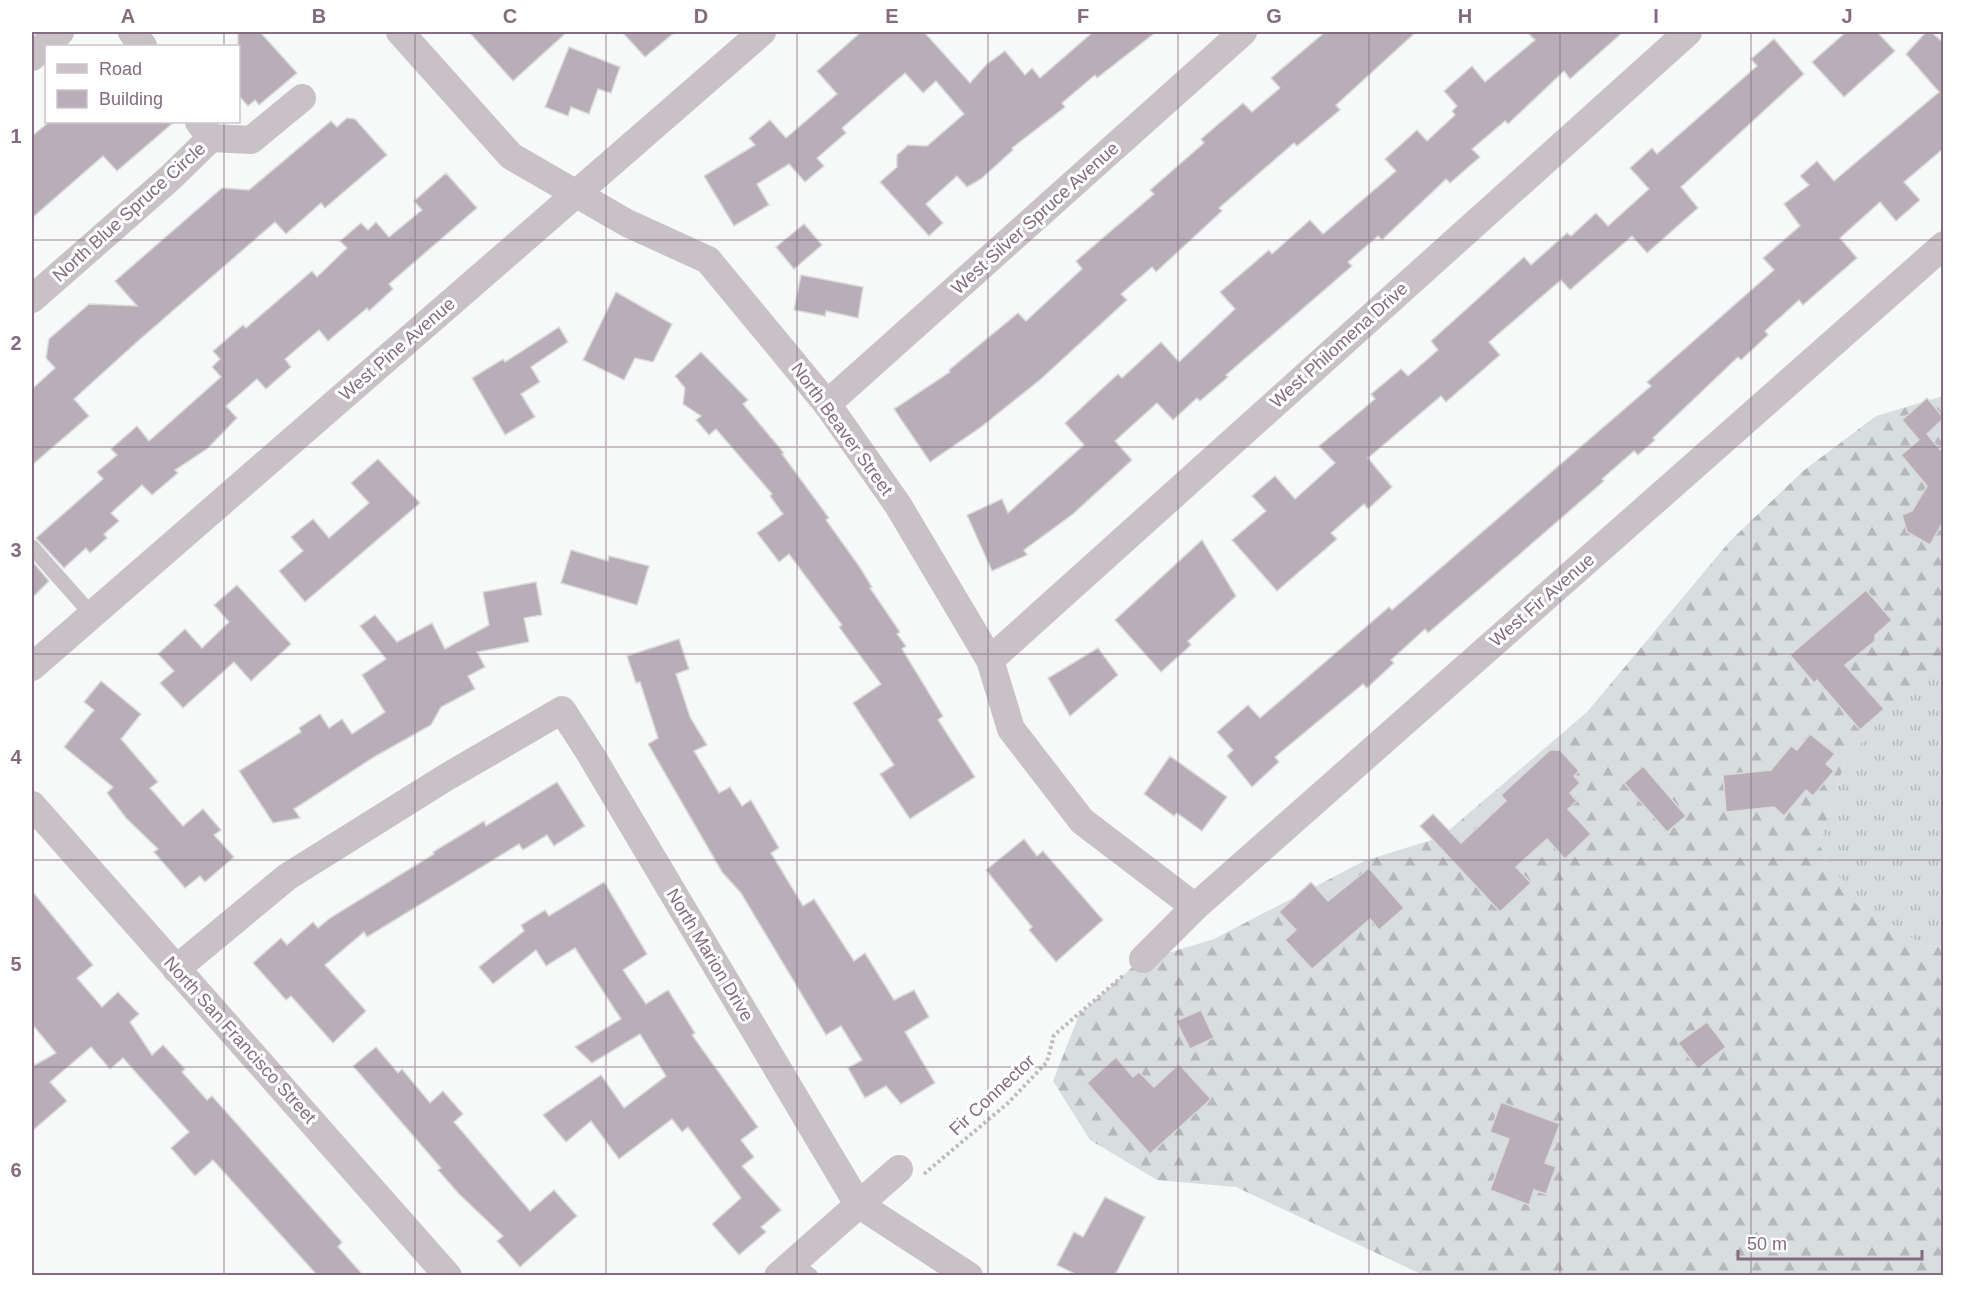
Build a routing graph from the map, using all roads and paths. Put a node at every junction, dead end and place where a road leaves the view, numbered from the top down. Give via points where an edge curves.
1 (60, 32) edge
2 (132, 32) edge
3 (400, 32) edge
4 (762, 32) edge
5 (1243, 32) edge
6 (1688, 32) edge
7 (45, 45) edge
8 (45, 45) edge
9 (142, 45) edge
10 (32, 57) edge
11 (302, 98) dead end
12 (205, 130) edge
13 (575, 194) junction
14 (1944, 245) edge
15 (32, 299) edge
16 (827, 404) junction
17 (32, 547) edge
18 (92, 615) junction
19 (990, 660) junction
20 (32, 668) edge
21 (32, 806) edge
22 (1195, 907) junction
23 (1143, 959) joint
24 (176, 969) junction
25 (898, 1169) joint
26 (858, 1204) junction
27 (794, 1271) edge
28 (448, 1275) edge
29 (969, 1275) edge

1 - 8 street
2 - 9 street
3 - 13 street, North Beaver Street via 511,156
4 - 13 street, West Pine Avenue
5 - 16 street, West Silver Spruce Avenue
6 - 19 street, West Philomena Drive
7 - 10 street
11 - 12 street via 250,140
12 - 15 street, North Blue Spruce Circle via 170,178
13 - 16 street, North Beaver Street via 708,260
13 - 18 street, West Pine Avenue
14 - 22 street, West Fir Avenue
16 - 19 street, North Beaver Street via 898,505
17 - 18 lane
18 - 20 street, West Pine Avenue
19 - 22 street, North Beaver Street via 1011,729 1082,821
21 - 24 street, North San Francisco Street
22 - 23 street, West Fir Avenue
23 - 25 path, Fir Connector via 1054,1035 1047,1062 991,1117 916,1181
24 - 26 street, North Marion Drive via 288,877 562,710
24 - 28 street, North San Francisco Street
25 - 26 street
26 - 27 street
26 - 29 street, North Marion Drive

